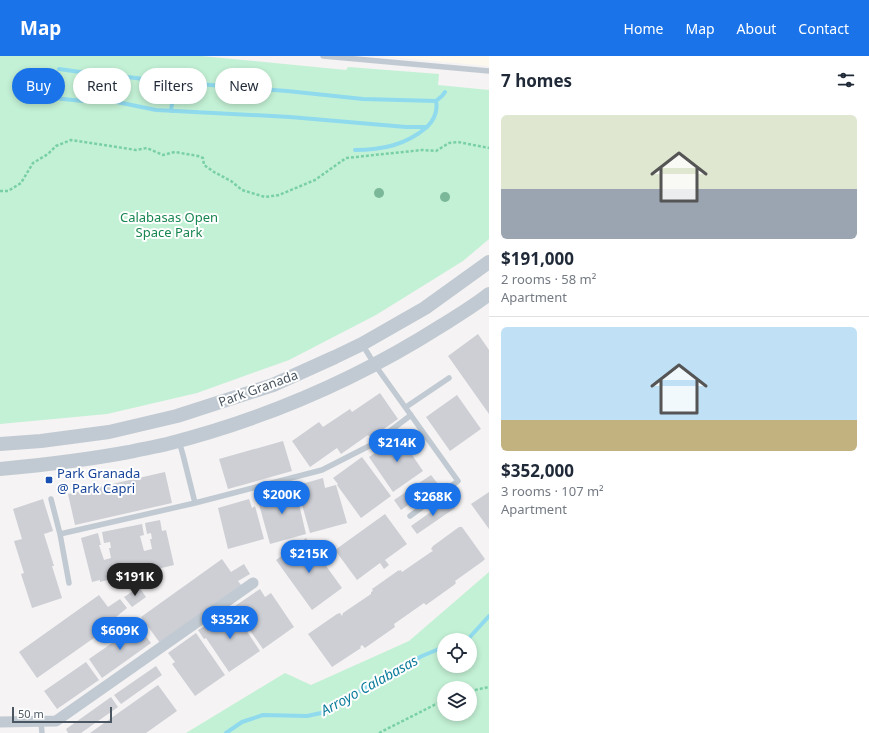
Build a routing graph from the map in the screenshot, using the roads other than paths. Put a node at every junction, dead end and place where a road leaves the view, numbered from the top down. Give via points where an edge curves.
1 (323, 56) edge
2 (489, 71) edge
3 (489, 262) edge
4 (489, 294) edge
5 (362, 344) junction
6 (375, 365) junction
7 (449, 378) dead end
8 (406, 407) junction
9 (411, 415) junction
10 (178, 441) junction
11 (0, 444) edge
12 (0, 469) edge
13 (51, 499) dead end
14 (196, 503) junction
15 (410, 516) dead end
16 (60, 534) junction
17 (69, 583) dead end
18 (253, 583) dead end
19 (0, 722) edge
20 (41, 727) edge

1 - 2 lane
3 - 5 street, Park Granada via 425,308
4 - 6 street, Park Granada
5 - 6 lane
5 - 11 street, Park Granada via 273,385 177,416 109,432
6 - 8 lane
6 - 10 street, Park Granada via 265,414
7 - 8 lane
8 - 9 lane
9 - 14 lane via 373,444 322,470
9 - 15 lane via 458,481
10 - 12 street, Park Granada via 94,458
10 - 14 lane
13 - 16 lane
14 - 16 lane
16 - 17 lane
18 - 20 street via 56,721
19 - 20 street

